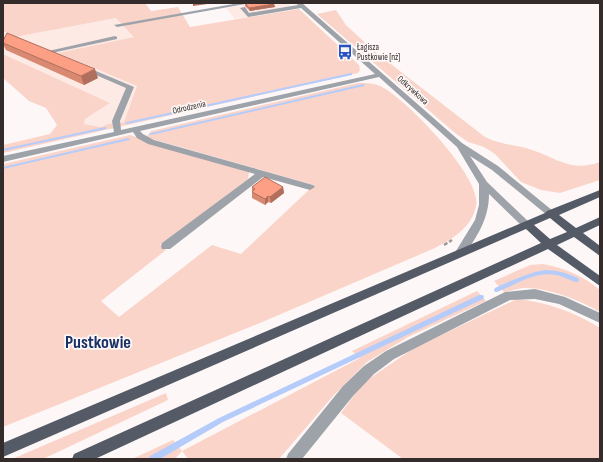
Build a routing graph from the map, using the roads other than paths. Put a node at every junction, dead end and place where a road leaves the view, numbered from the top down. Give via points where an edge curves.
1 (248, 3) edge
2 (301, 4) edge
3 (243, 8) dead end
4 (117, 24) dead end
5 (115, 38) dead end
6 (40, 49) edge
7 (47, 52) junction
8 (61, 58) edge
9 (75, 64) edge
10 (380, 75) junction
11 (136, 129) junction
12 (118, 133) junction
13 (459, 144) junction
14 (3, 159) edge
15 (262, 173) junction
16 (484, 184) junction
17 (310, 187) dead end
18 (600, 193) edge
19 (550, 213) junction
20 (600, 221) edge
21 (526, 224) junction
22 (574, 232) junction
23 (548, 244) junction
24 (166, 246) dead end
25 (461, 251) junction
26 (600, 252) edge
27 (600, 282) edge
28 (600, 318) edge
29 (3, 450) edge
30 (79, 459) edge
31 (292, 459) edge

1 - 4 street
2 - 3 street via 248,15
2 - 10 street, Odkrywkowa
5 - 7 street
6 - 7 street
7 - 8 street
9 - 12 street via 130,87 116,121
10 - 11 street, Odrodzenia
10 - 13 street, Odkrywkowa
11 - 12 street, Odrodzenia
11 - 15 street via 140,136 151,142
12 - 14 street, Odrodzenia
13 - 16 street, Odkrywkowa
13 - 19 street, Odkrywkowa via 495,168
15 - 17 street
15 - 24 street
16 - 21 street, Odkrywkowa
16 - 25 street, Odkrywkowa via 486,201 480,226
18 - 19 main road
19 - 21 main road
19 - 22 main road, Odkrywkowa
20 - 22 main road
21 - 23 main road, Odkrywkowa
21 - 25 main road
22 - 23 main road
22 - 26 main road, Odkrywkowa
23 - 27 main road, Odkrywkowa
23 - 30 main road
25 - 29 main road
28 - 31 street via 561,300 535,294 509,295 390,355 369,370 348,390

